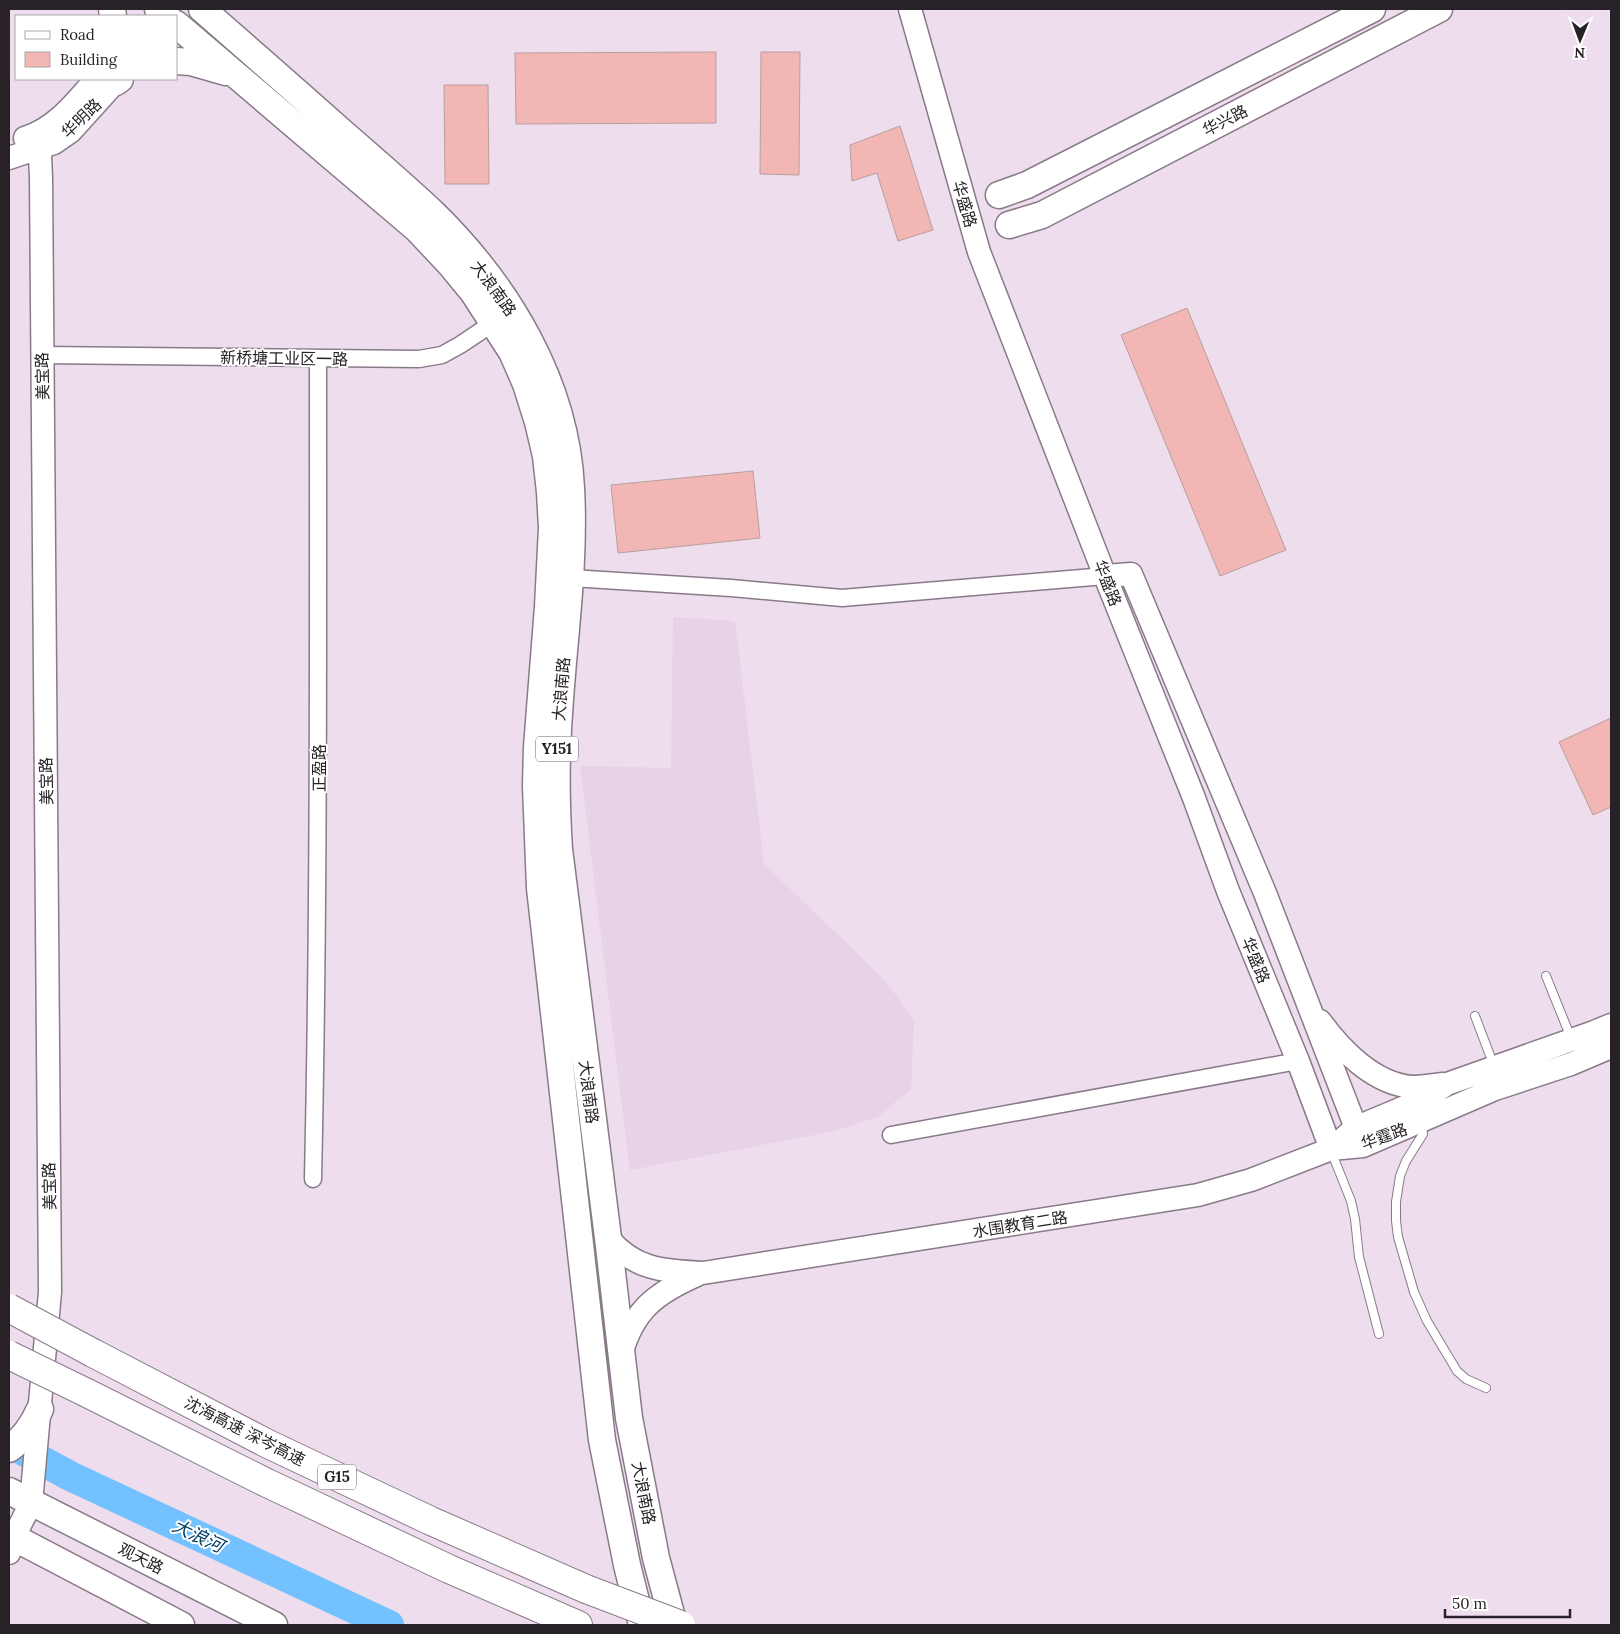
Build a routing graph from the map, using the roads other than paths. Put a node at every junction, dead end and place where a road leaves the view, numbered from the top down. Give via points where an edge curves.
1 (202, 9) edge
2 (910, 9) edge
3 (1372, 9) edge
4 (1439, 9) edge
5 (178, 26) edge
6 (178, 61) edge
7 (242, 79) junction
8 (112, 80) edge
9 (40, 140) junction
10 (9, 143) edge
11 (9, 158) edge
12 (999, 195) joint
13 (1009, 225) joint
14 (502, 316) junction
15 (42, 356) junction
16 (318, 358) junction
17 (1105, 576) junction
18 (571, 578) junction
19 (1546, 976) dead end
20 (1308, 1004) junction
21 (1475, 1016) dead end
22 (1611, 1025) edge
23 (1571, 1040) junction
24 (1611, 1047) edge
25 (1298, 1061) junction
26 (1494, 1067) junction
27 (1447, 1084) junction
28 (1421, 1122) junction
29 (890, 1135) dead end
30 (1359, 1137) junction
31 (1330, 1149) junction
32 (313, 1179) dead end
33 (608, 1238) junction
34 (703, 1273) junction
35 (9, 1308) edge
36 (1380, 1334) dead end
37 (9, 1355) edge
38 (621, 1355) junction
39 (1486, 1388) dead end
40 (37, 1421) junction
41 (9, 1450) edge
42 (637, 1460) junction
43 (607, 1465) junction
44 (9, 1491) edge
45 (31, 1503) junction
46 (10, 1542) edge
47 (180, 1578) junction
48 (171, 1621) edge
49 (274, 1625) edge
50 (578, 1625) edge
51 (642, 1625) edge
52 (674, 1625) edge
53 (681, 1625) edge

1 - 14 main road, 大浪南路 / Y151 via 433,213 466,249
2 - 17 main road, 华盛路 via 979,252
3 - 12 main road, 华兴路 via 1027,185
4 - 13 main road, 华兴路 via 1042,215
5 - 7 main road, 大浪南路 / Y151
6 - 7 main road via 207,65
7 - 14 main road, 大浪南路 / Y151 via 417,229
8 - 9 main road, 华明路 via 70,132 54,142
9 - 10 main road, 华明路
9 - 11 main road, 华明路
9 - 15 main road, 美宝路
12 - 13 main road
14 - 16 street, 新桥塘工业区一路 via 442,355 419,359
14 - 18 main road, 大浪南路 / Y151 via 530,341 560,414 571,487
14 - 43 main road, 大浪南路 / Y151 via 536,414 550,492 552,528 536,786 540,888
15 - 16 street, 新桥塘工业区一路
15 - 40 main road, 美宝路 via 50,1292
16 - 32 street, 正盈路 via 319,768
17 - 18 street via 842,598
17 - 20 main road, 华盛路 via 1131,574
17 - 25 main road, 华盛路
18 - 33 main road, 大浪南路 / Y151 via 557,754 559,849
19 - 23 lane
20 - 27 main road via 1346,1050 1381,1078 1413,1087
20 - 30 main road, 华盛路
21 - 26 lane
22 - 23 main road, 华霆路
23 - 26 main road, 华霆路
24 - 28 main road, 华霆路 via 1495,1089
25 - 29 street
25 - 31 main road, 华盛路
26 - 27 main road, 华霆路
27 - 30 main road, 华霆路
28 - 30 main road, 华霆路
28 - 39 lane via 1423,1134 1406,1161 1397,1190 1398,1237 1426,1321 1457,1370 1466,1379
30 - 31 main road, 华霆路
31 - 34 main road, 水围教育二路 via 1252,1180 1198,1195
31 - 36 lane via 1351,1201 1359,1257
33 - 34 main road via 624,1255 645,1265
33 - 38 main road, 大浪南路 / Y151
34 - 38 main road via 671,1286 655,1297 634,1321
35 - 53 highway, 沈海高速 深岑高速 / G15, bridge via 268,1444 431,1521 586,1589
37 - 50 highway, G15, bridge via 267,1483
38 - 42 main road, 大浪南路 / Y151
40 - 41 main road
40 - 45 main road, 美宝路
42 - 43 main road
42 - 52 main road, 大浪南路 / Y151 via 656,1558
43 - 51 main road, 大浪南路 / Y151
44 - 45 main road, 观天路
45 - 46 main road
45 - 47 main road, 观天路
46 - 48 main road
47 - 48 main road
47 - 49 main road, 观天路

